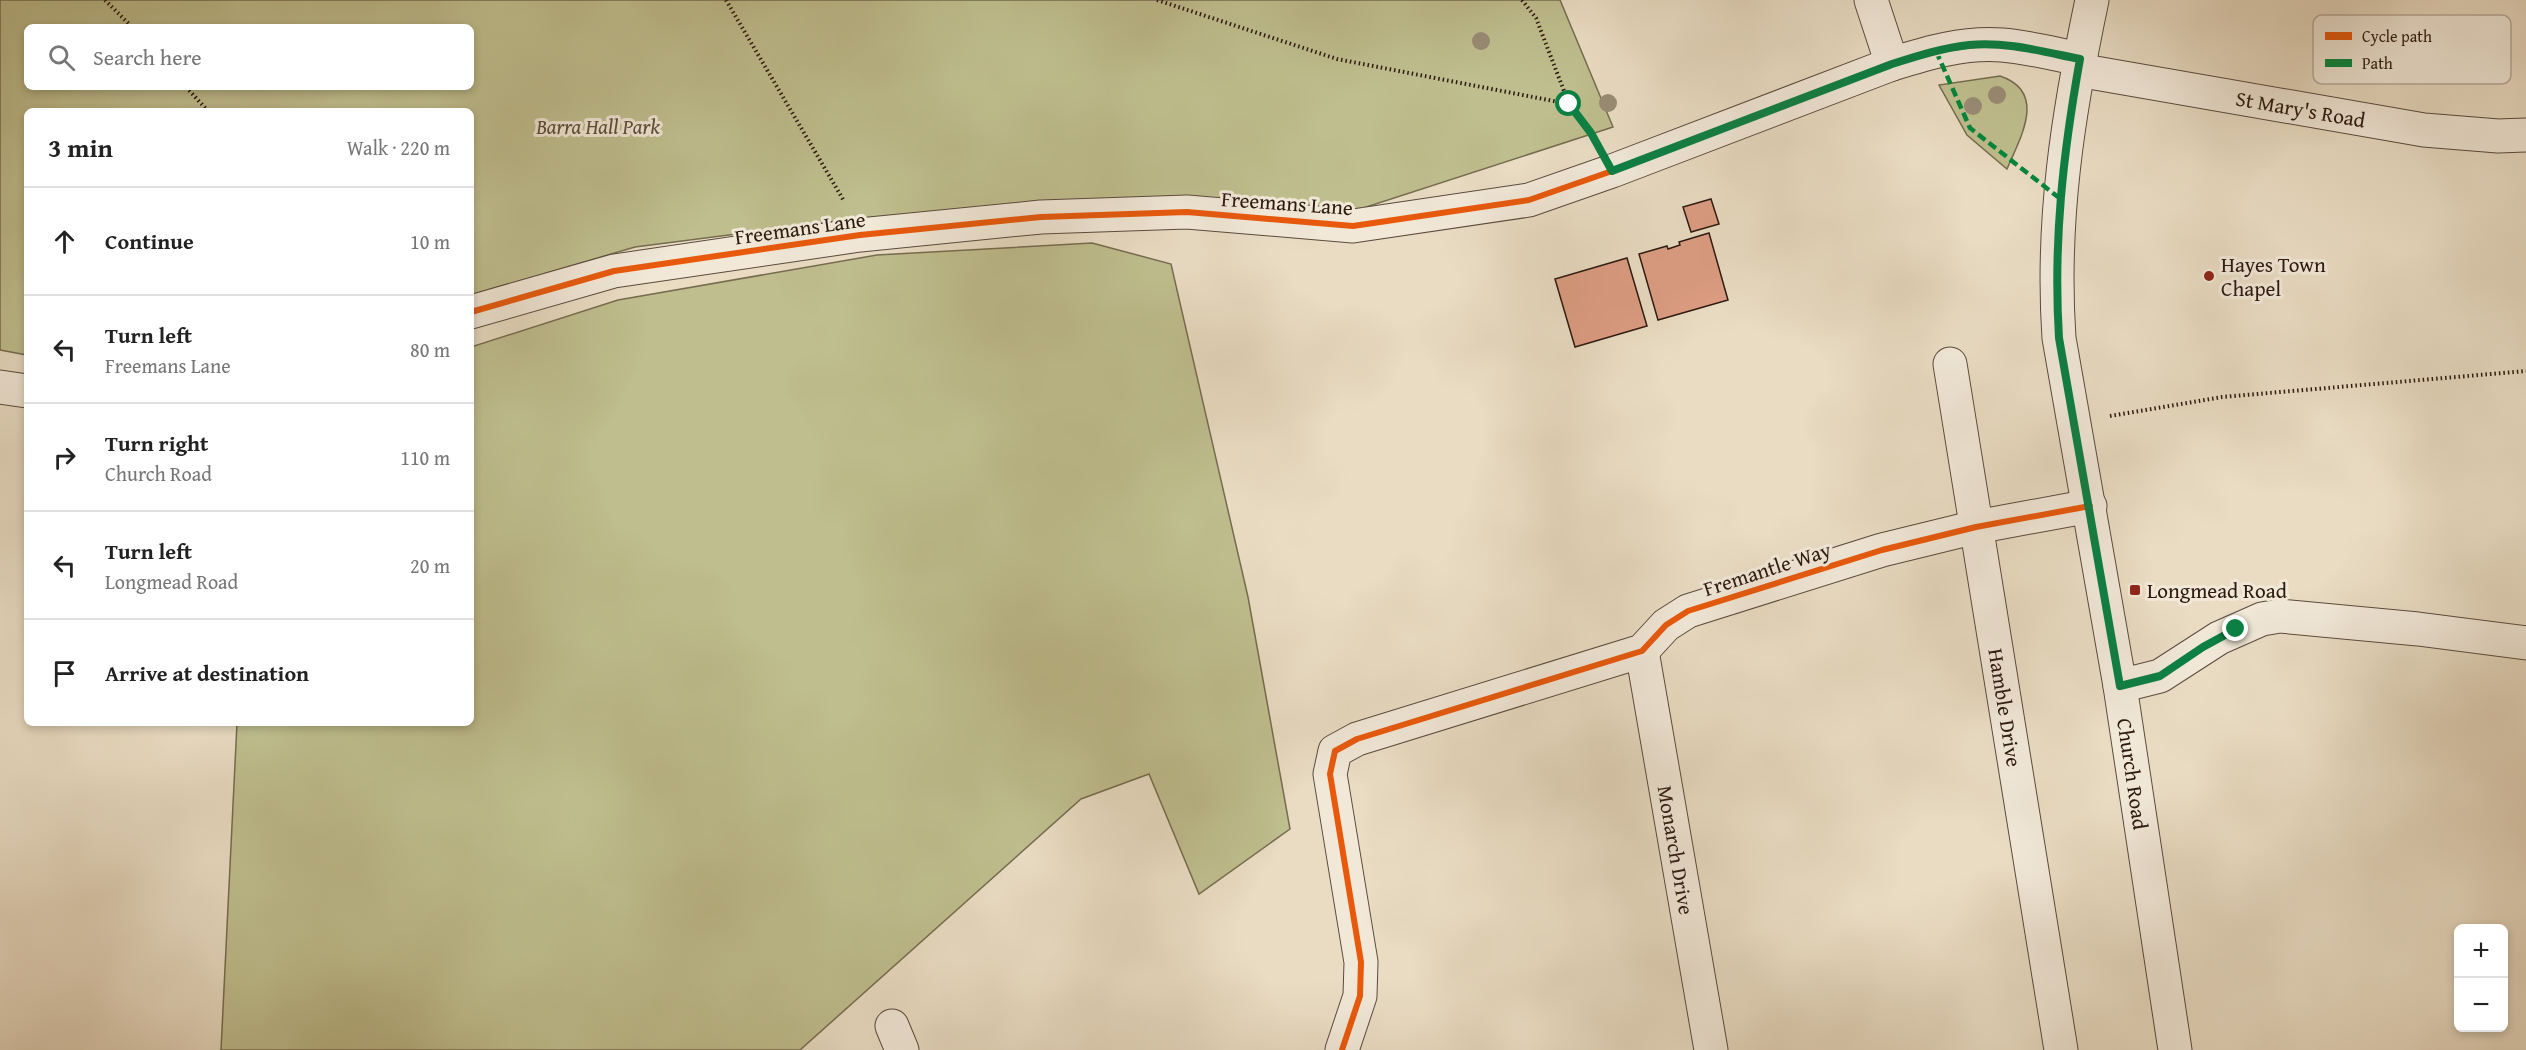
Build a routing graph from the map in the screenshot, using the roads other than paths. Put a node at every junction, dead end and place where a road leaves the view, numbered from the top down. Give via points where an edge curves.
1 (1871, 0) edge
2 (2092, 0) edge
3 (1892, 64) junction
4 (2079, 64) junction
5 (2526, 135) edge
6 (474, 311) edge
7 (1950, 364) dead end
8 (0, 387) edge
9 (24, 391) edge
10 (2090, 506) junction
11 (1976, 527) junction
12 (2526, 643) edge
13 (1642, 651) junction
14 (2120, 686) junction
15 (1342, 1050) edge
16 (1711, 1050) edge
17 (2061, 1050) edge
18 (2175, 1050) edge

1 - 3 street
2 - 4 street, Church Road
3 - 4 street, Freemans Lane via 1970,45 2003,45
3 - 6 street, Freemans Lane via 1529,200 1353,226 1186,212 1041,217 860,235 614,271
4 - 5 street, St Mary's Road via 2424,130
4 - 10 street, Church Road via 2058,197 2055,282 2059,338
7 - 11 street, Hamble Drive
8 - 9 street
10 - 11 street, Fremantle Way
10 - 14 street, Church Road
11 - 13 street, Fremantle Way via 1882,550 1688,611 1666,626
11 - 17 street, Hamble Drive
12 - 14 street via 2280,616 2236,629 2160,676
13 - 15 street, Fremantle Way via 1357,739 1335,751 1330,774 1361,962 1360,996
13 - 16 street, Monarch Drive
14 - 18 street, Church Road

